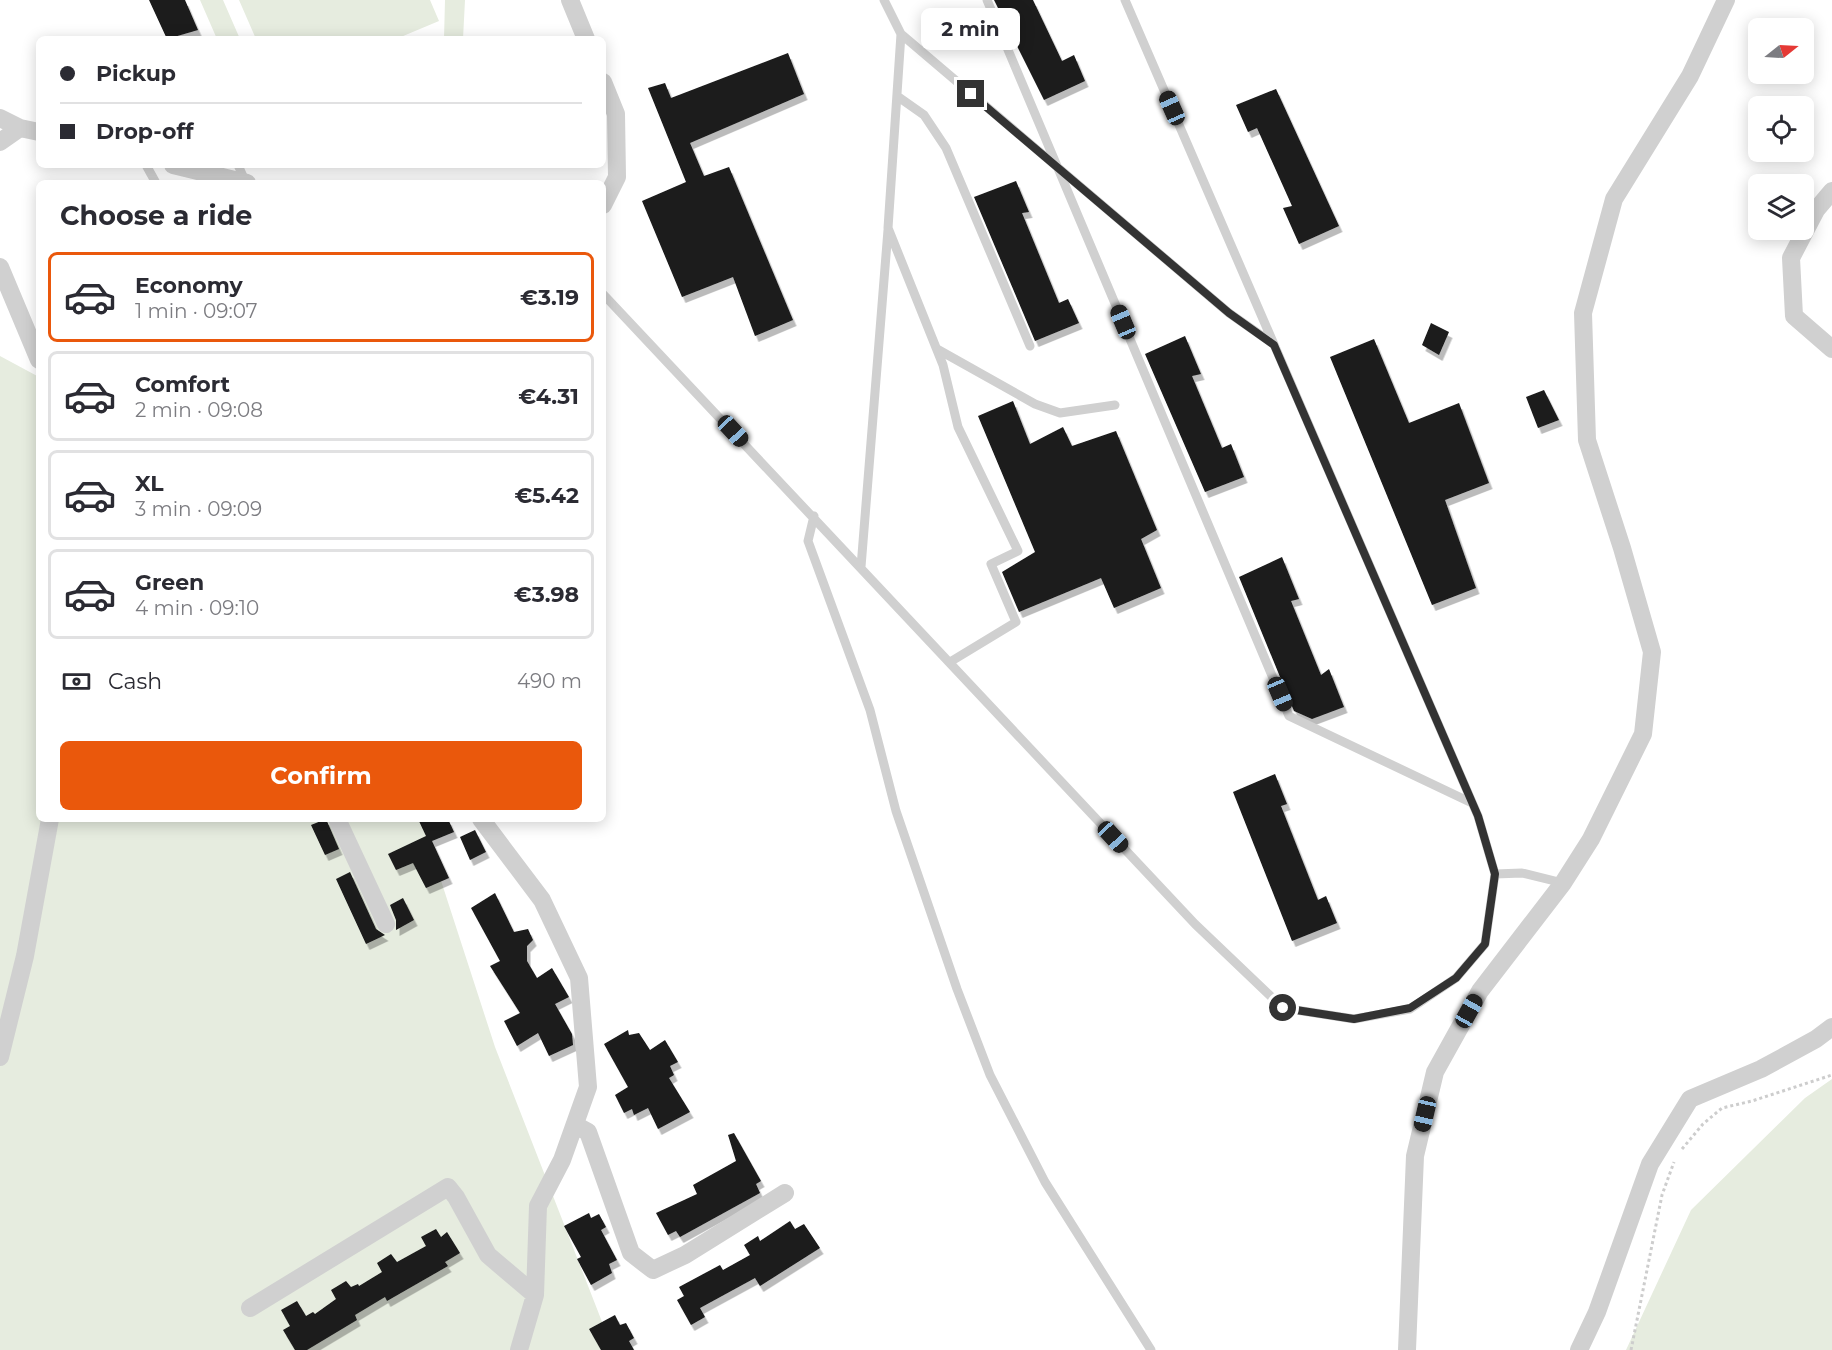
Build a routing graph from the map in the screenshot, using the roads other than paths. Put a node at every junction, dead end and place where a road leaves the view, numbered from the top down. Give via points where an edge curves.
1 (570, 0) edge
2 (885, 0) edge
3 (987, 0) edge
4 (1125, 0) edge
5 (1726, 0) edge
6 (902, 34) junction
7 (585, 36) edge
8 (606, 89) edge
9 (897, 96) junction
10 (0, 118) edge
11 (20, 128) junction
12 (36, 131) edge
13 (0, 142) edge
14 (185, 168) edge
15 (1058, 169) junction
16 (234, 180) edge
17 (1832, 191) edge
18 (606, 199) edge
19 (888, 228) junction
20 (0, 267) edge
21 (606, 297) edge
22 (1030, 345) dead end
23 (1274, 345) junction
24 (937, 349) junction
25 (1832, 349) edge
26 (36, 353) edge
27 (1114, 405) dead end
28 (814, 516) junction
29 (861, 567) junction
30 (950, 662) junction
31 (1472, 803) junction
32 (49, 822) edge
33 (338, 822) edge
34 (483, 822) edge
35 (1495, 874) junction
36 (1563, 883) junction
37 (386, 924) dead end
38 (1832, 1027) edge
39 (0, 1057) edge
40 (574, 1125) junction
41 (785, 1193) dead end
42 (535, 1295) junction
43 (250, 1308) dead end
44 (519, 1350) edge
45 (1151, 1350) edge
46 (1407, 1350) edge
47 (1580, 1350) edge

1 - 7 street
2 - 6 lane
3 - 15 lane
4 - 23 lane
5 - 36 street via 1690,76 1614,199 1583,314 1587,440 1652,652 1643,734 1591,839
6 - 9 lane
6 - 15 lane
8 - 18 street via 616,114 617,177
9 - 19 lane
9 - 22 lane via 924,115 946,148
10 - 11 street
11 - 12 street
11 - 13 street
14 - 16 street
15 - 23 lane via 1229,313
15 - 31 lane via 1289,716
17 - 25 street via 1816,210 1791,258 1794,316
19 - 24 lane
19 - 29 lane
20 - 26 street
21 - 28 lane
23 - 31 lane
24 - 27 lane via 1035,404 1060,413
24 - 30 lane via 958,427 1018,551 991,564 1016,622
28 - 29 lane
28 - 45 lane via 808,541 870,710 896,811 990,1075 1045,1182
29 - 30 lane
30 - 35 lane via 1195,924 1283,1008 1354,1019 1410,1008 1456,978 1485,944
31 - 35 lane
32 - 39 street via 25,956
33 - 37 street
34 - 40 street via 542,900 579,978 588,1087
35 - 36 lane via 1522,873
36 - 46 street via 1480,991 1435,1072 1415,1156
38 - 47 street via 1761,1069 1690,1099 1650,1164
40 - 41 street via 588,1132 631,1253 653,1270 686,1255
40 - 42 street via 562,1160 538,1206
42 - 43 street via 488,1255 448,1187
42 - 44 street

